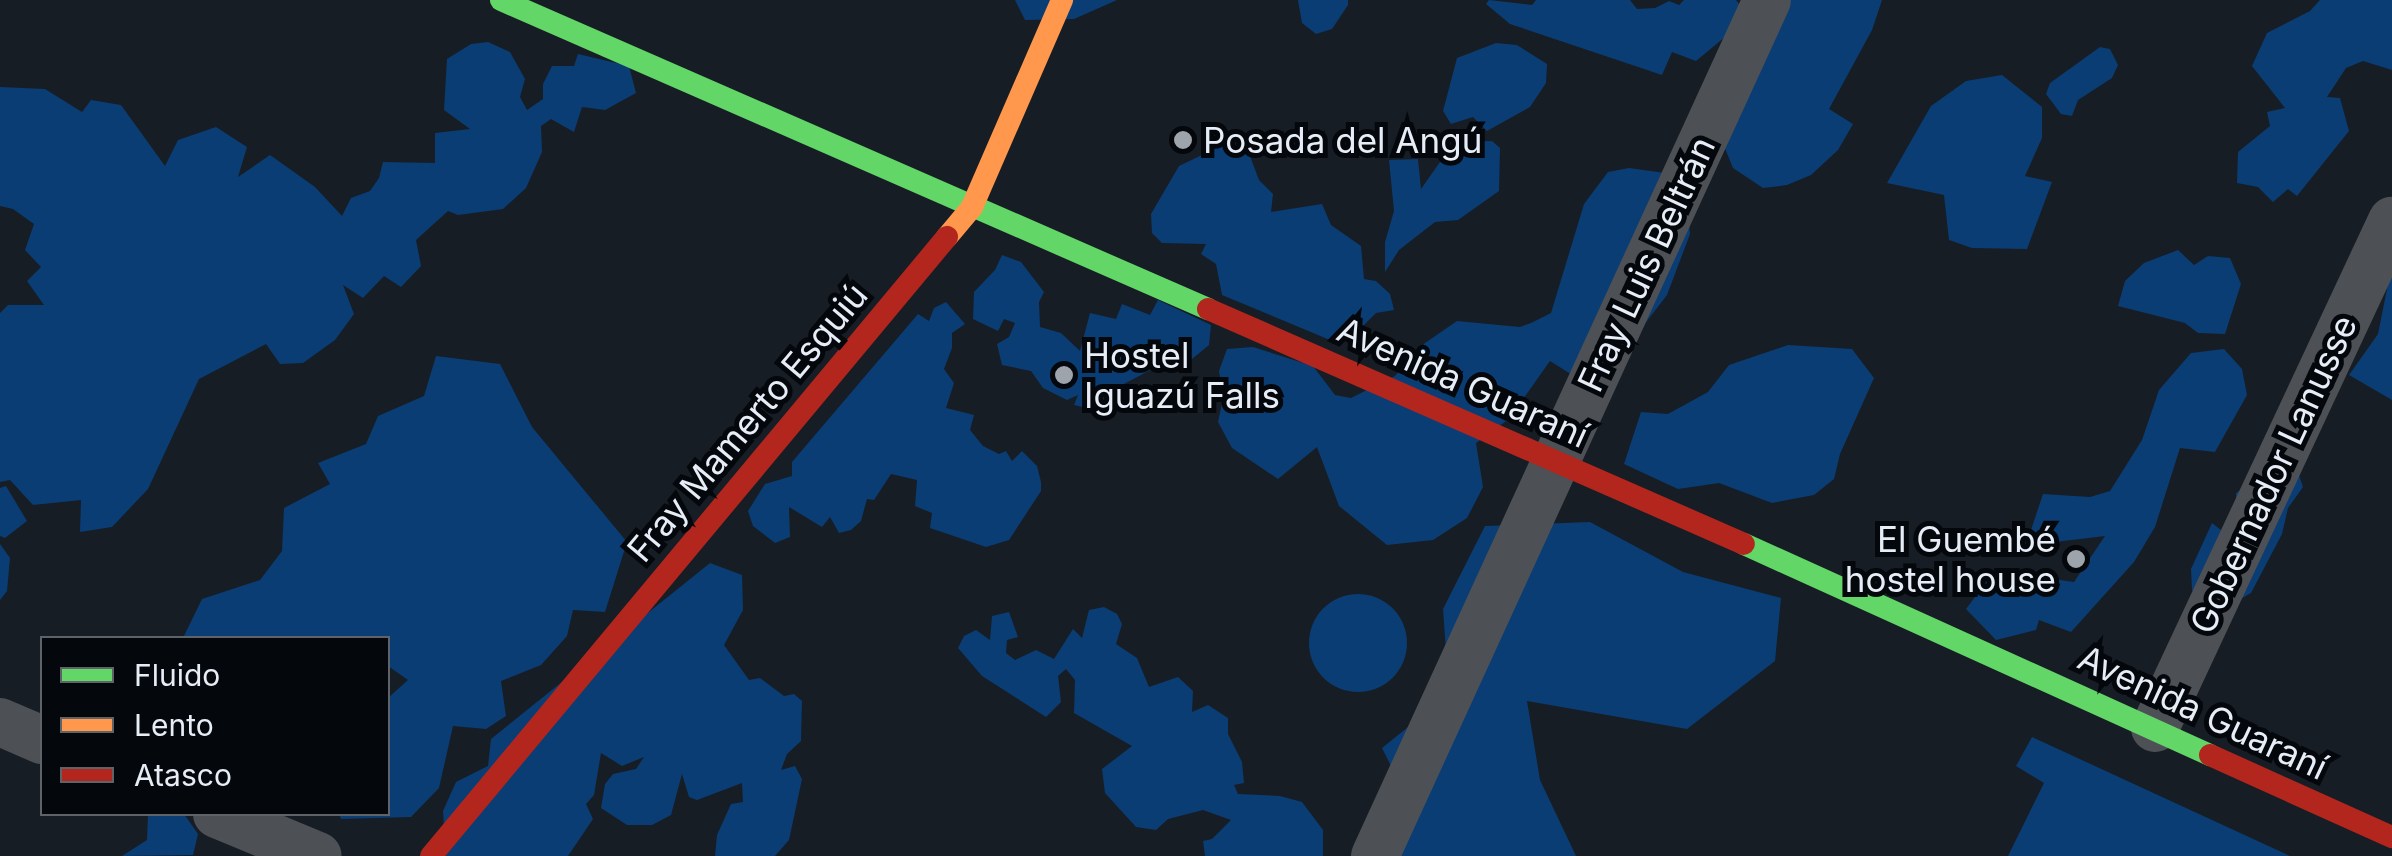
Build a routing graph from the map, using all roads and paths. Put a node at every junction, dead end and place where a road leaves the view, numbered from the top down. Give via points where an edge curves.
1 (501, 0) edge
2 (1062, 0) edge
3 (1767, 0) edge
4 (972, 207) junction
5 (2392, 221) edge
6 (1556, 460) junction
7 (0, 722) edge
8 (2155, 728) junction
9 (40, 739) edge
10 (222, 816) edge
11 (2392, 838) edge
12 (318, 856) edge
13 (431, 856) edge
14 (1375, 856) edge

1 - 4 main road, Avenida Guaraní
2 - 4 main road, Fray Mamerto Esquiú
3 - 6 street, Fray Luis Beltrán
4 - 6 main road, Avenida Guaraní
4 - 13 main road, Fray Mamerto Esquiú
5 - 8 street, Gobernador Lanusse
6 - 8 main road, Avenida Guaraní
6 - 14 street, Fray Luis Beltrán
7 - 9 street
8 - 11 main road, Avenida Guaraní
10 - 12 street

